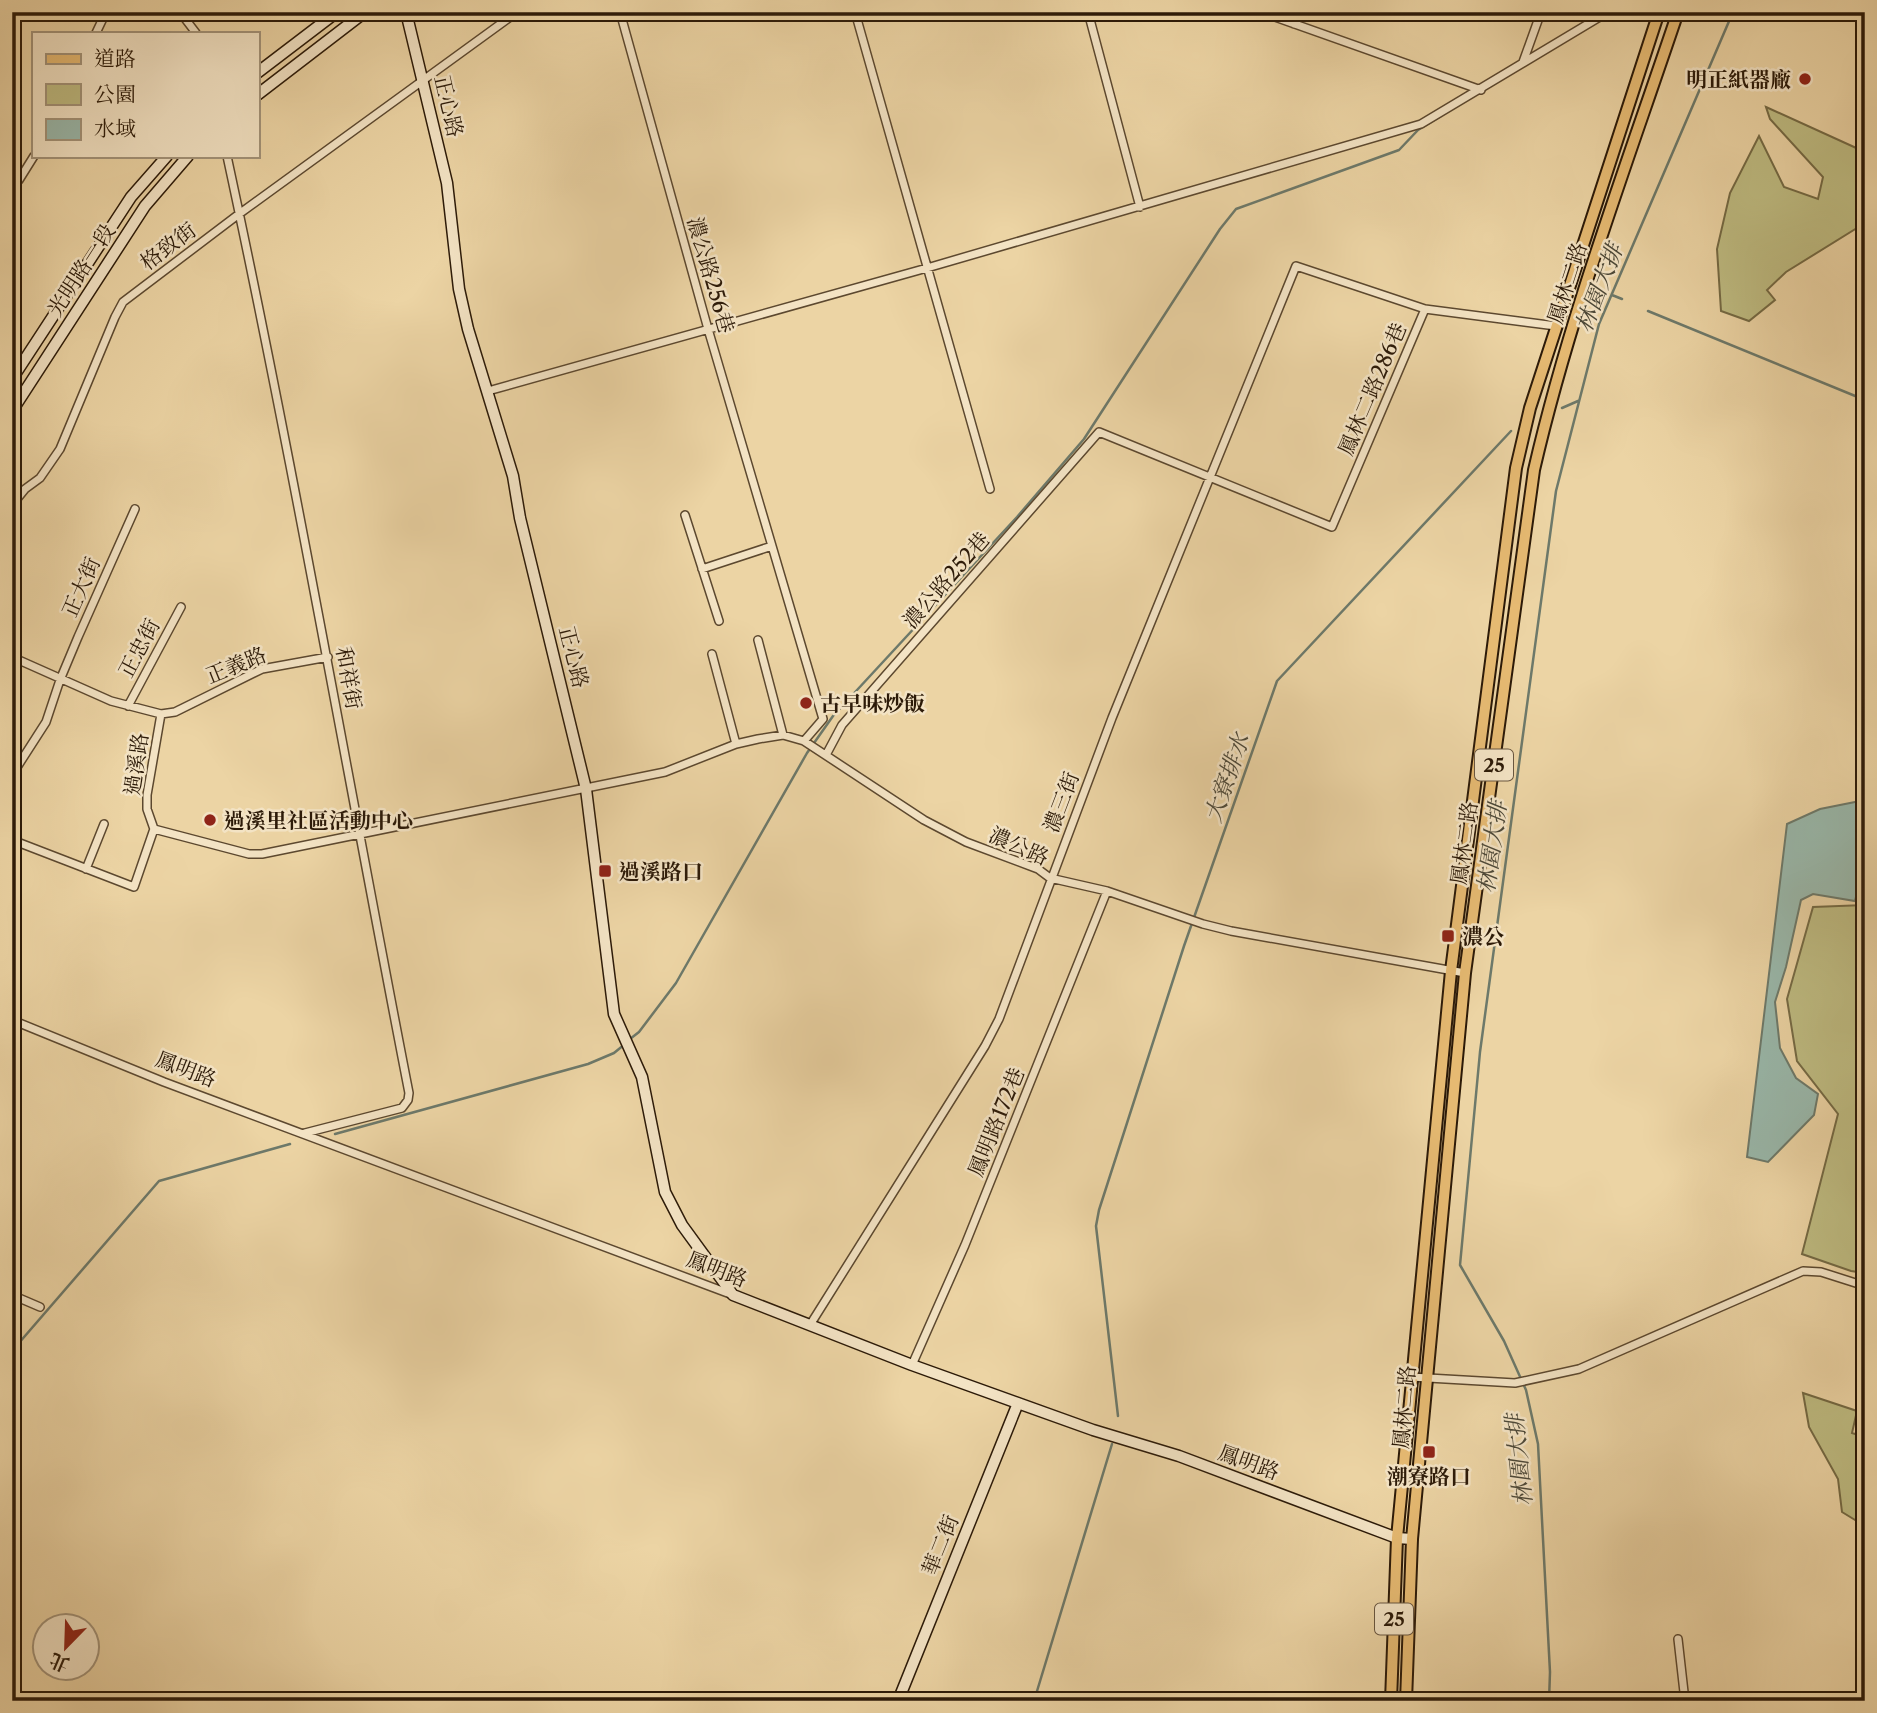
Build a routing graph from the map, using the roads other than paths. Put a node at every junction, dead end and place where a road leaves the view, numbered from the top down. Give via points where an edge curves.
1 (106, 12) edge
2 (180, 12) edge
3 (337, 12) edge
4 (365, 12) edge
5 (406, 12) edge
6 (517, 12) edge
7 (620, 12) edge
8 (855, 12) edge
9 (1088, 12) edge
10 (1261, 12) edge
11 (1299, 12) edge
12 (1541, 12) edge
13 (1608, 12) edge
14 (1659, 12) edge
15 (1678, 12) edge
16 (1294, 24) junction
17 (96, 32) edge
18 (195, 32) edge
19 (1523, 63) junction
20 (259, 71) edge
21 (423, 80) junction
22 (1480, 90) junction
23 (259, 93) edge
24 (33, 158) edge
25 (165, 158) edge
26 (186, 158) edge
27 (226, 158) edge
28 (12, 184) edge
29 (1140, 207) junction
30 (239, 214) junction
31 (927, 268) junction
32 (1425, 309) junction
33 (1556, 326) junction
34 (708, 329) junction
35 (12, 379) edge
36 (488, 391) junction
37 (12, 411) edge
38 (1209, 477) junction
39 (990, 489) dead end
40 (12, 505) edge
41 (135, 509) dead end
42 (685, 515) dead end
43 (772, 546) junction
44 (702, 569) junction
45 (181, 607) dead end
46 (719, 621) dead end
47 (758, 640) dead end
48 (712, 654) dead end
49 (12, 657) edge
50 (328, 657) junction
51 (60, 680) junction
52 (128, 706) junction
53 (161, 714) junction
54 (783, 735) junction
55 (736, 744) junction
56 (809, 744) junction
57 (826, 755) junction
58 (12, 775) edge
59 (586, 789) junction
60 (104, 824) dead end
61 (154, 829) junction
62 (359, 835) junction
63 (12, 840) edge
64 (86, 869) junction
65 (1051, 878) junction
66 (1107, 891) junction
67 (1451, 971) junction
68 (1465, 973) junction
69 (12, 1020) edge
70 (305, 1133) junction
71 (1865, 1286) edge
72 (12, 1295) edge
73 (733, 1295) junction
74 (40, 1307) dead end
75 (810, 1325) junction
76 (912, 1365) junction
77 (1411, 1377) junction
78 (1426, 1378) junction
79 (1018, 1403) junction
80 (1397, 1538) junction
81 (1412, 1539) junction
82 (1678, 1639) dead end
83 (898, 1701) edge
84 (1391, 1701) edge
85 (1406, 1701) edge
86 (1685, 1701) edge

1 - 17 street
2 - 18 street
3 - 20 street
4 - 23 street
5 - 21 street, 正心路
6 - 21 street, 格致街
7 - 34 street, 濃公路256巷
8 - 31 street
9 - 29 street
10 - 16 street
11 - 16 street
12 - 19 street
13 - 19 street
14 - 33 main road, 鳳林二路 / 25
15 - 68 main road, 鳳林二路 / 25 via 1572,329 1534,470
16 - 22 street
19 - 22 street
21 - 30 street, 格致街
21 - 36 street, 正心路 via 447,183 459,289
22 - 29 street via 1421,124
24 - 28 street
25 - 35 street, 光明路一段 via 131,197
26 - 37 street, 光明路一段 via 145,206
27 - 30 street, 和祥街
29 - 31 street
30 - 40 street, 格致街 via 123,302 60,449 40,478
30 - 50 street, 和祥街
31 - 34 street
31 - 39 street
32 - 33 street, 鳳林二路286巷
32 - 38 street, 濃三街 via 1296,266
32 - 38 street, 鳳林二路286巷 via 1332,527
33 - 67 main road, 鳳林二路 / 25 via 1516,468
34 - 36 street
34 - 43 street, 濃公路256巷
36 - 59 street, 正心路 via 513,476
38 - 57 street, 濃公路252巷 via 1098,432 842,725
38 - 65 street, 濃三街
41 - 51 street, 正大街
42 - 44 street
43 - 44 street
43 - 56 street, 濃公路256巷 via 823,719
44 - 46 street
45 - 52 street, 正忠街
47 - 54 street
48 - 55 street
49 - 51 street, 過溪路
50 - 53 street, 正義路 via 261,669 175,712
50 - 62 street, 和祥街
51 - 52 street, 過溪路
51 - 58 street, 正大街 via 46,722
52 - 53 street, 過溪路
53 - 61 street, 過溪路 via 147,795
54 - 55 street, 濃公路
54 - 56 street, 濃公路
55 - 59 street, 濃公路 via 665,772
56 - 57 street, 濃公路
57 - 65 street, 濃公路 via 942,831
59 - 62 street
59 - 73 street, 正心路 via 614,1014 642,1077 666,1192 682,1225
60 - 64 street
61 - 62 street via 249,854
61 - 64 street via 134,887
62 - 70 street, 和祥街 via 408,1100 402,1108
63 - 64 street
65 - 66 street, 濃公路
65 - 75 street, 濃三街 via 985,1045
66 - 67 street, 濃公路 via 1231,931
66 - 76 street, 鳳明路172巷
67 - 68 street, 濃公路
67 - 77 main road, 鳳林二路 / 25
68 - 78 main road, 鳳林二路 / 25
69 - 70 street, 鳳明路
70 - 73 street, 鳳明路
71 - 78 street via 1803,1271 1580,1369 1514,1383
72 - 74 street
73 - 75 street, 鳳明路
75 - 76 street, 鳳明路
76 - 79 street, 鳳明路
77 - 78 street
77 - 80 main road, 鳳林二路 / 25
78 - 81 main road, 鳳林二路 / 25
79 - 80 street, 鳳明路 via 1179,1456
79 - 83 street, 華二街
80 - 81 street, 鳳明路
80 - 84 main road, 鳳林二路 / 25
81 - 85 main road, 鳳林二路 / 25
82 - 86 street

